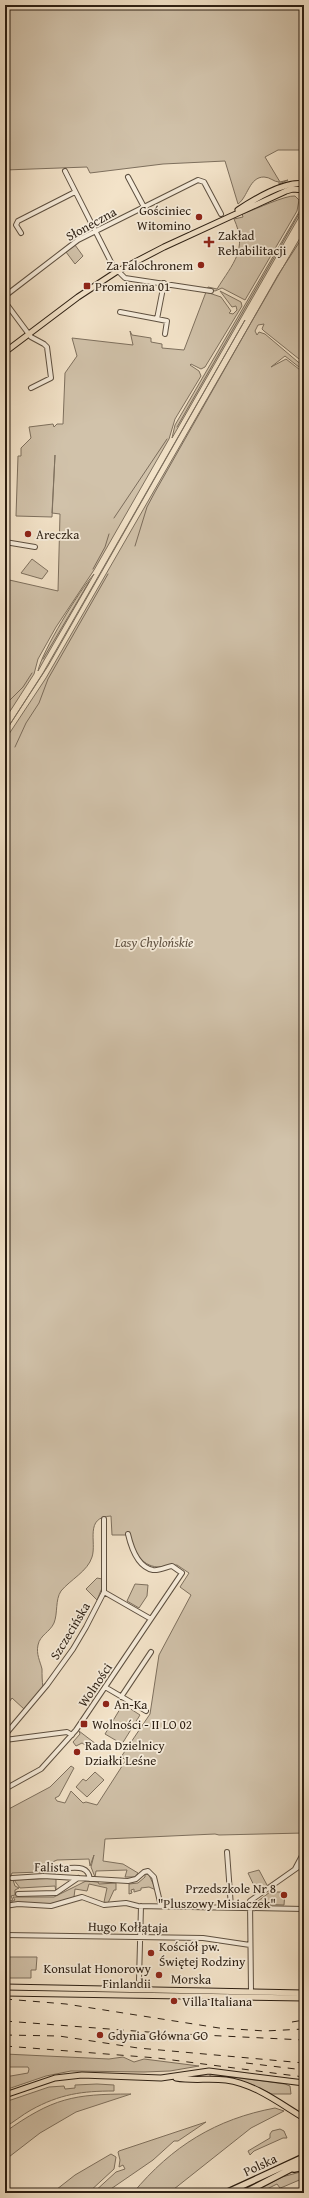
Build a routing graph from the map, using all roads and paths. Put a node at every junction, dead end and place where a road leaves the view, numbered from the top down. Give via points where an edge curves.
1 (65, 171) dead end
2 (128, 177) dead end
3 (304, 184) edge
4 (304, 190) edge
5 (76, 192) junction
6 (144, 207) junction
7 (222, 214) dead end
8 (227, 217) junction
9 (95, 231) junction
10 (21, 233) dead end
11 (117, 272) junction
12 (164, 283) junction
13 (211, 291) dead end
14 (5, 296) edge
15 (5, 302) edge
16 (120, 312) dead end
17 (157, 319) junction
18 (29, 334) junction
19 (165, 334) dead end
20 (5, 352) edge
21 (31, 388) dead end
22 (5, 542) edge
23 (35, 547) dead end
24 (104, 1519) dead end
25 (128, 1534) dead end
26 (104, 1592) junction
27 (151, 1619) junction
28 (151, 1652) dead end
29 (105, 1687) junction
30 (121, 1698) junction
31 (146, 1711) dead end
32 (5, 1734) edge
33 (72, 1735) junction
34 (5, 1740) edge
35 (5, 1789) edge
36 (302, 1798) dead end
37 (304, 1804) edge
38 (227, 1852) dead end
39 (304, 1852) edge
40 (304, 1863) edge
41 (53, 1867) dead end
42 (295, 1869) junction
43 (12, 1878) dead end
44 (78, 1878) junction
45 (90, 1879) junction
46 (21, 1889) dead end
47 (5, 1906) edge
48 (141, 1906) junction
49 (161, 1906) junction
50 (231, 1907) junction
51 (249, 1907) junction
52 (304, 1909) edge
53 (5, 1935) edge
54 (140, 1937) junction
55 (250, 1945) junction
56 (139, 1980) dead end
57 (5, 1987) edge
58 (251, 1992) junction
59 (5, 1993) edge
60 (304, 1993) edge
61 (304, 1998) edge
62 (173, 2077) junction
63 (294, 2082) junction
64 (304, 2082) edge
65 (304, 2086) edge
66 (5, 2095) edge
67 (304, 2118) edge
68 (304, 2157) edge
69 (304, 2162) edge
70 (304, 2167) edge
71 (288, 2170) junction
72 (226, 2193) edge
73 (244, 2193) edge

1 - 5 street
2 - 6 street
3 - 8 main road via 284,186
4 - 8 main road via 286,191
5 - 9 street
5 - 10 street via 18,221 16,225
6 - 7 street, Słoneczna via 201,180
6 - 9 street, Słoneczna
8 - 11 main road
9 - 11 street
9 - 14 street, Słoneczna via 71,245
11 - 12 street via 125,278
11 - 18 main road
12 - 13 street
12 - 17 street
15 - 18 street
16 - 17 street
17 - 19 street via 167,321
18 - 20 main road
18 - 21 street via 47,347 52,376
22 - 23 street
24 - 26 street, Szczecińska
25 - 27 street, Wolności via 138,1560 147,1567 157,1570 172,1566 182,1573
26 - 27 street
26 - 32 street, Szczecińska via 86,1627 48,1685
27 - 29 street, Wolności
28 - 30 street
29 - 30 street
29 - 33 street, Wolności
30 - 31 street
33 - 34 street via 67,1732
33 - 35 street, Wolności via 41,1769
36 - 37 street
38 - 50 street
39 - 42 street
40 - 42 street
41 - 45 street, Falista via 84,1868
42 - 51 street via 252,1899
43 - 44 street, Falista
44 - 45 street, Falista
44 - 46 street via 56,1893 20,1894
45 - 49 street, Falista via 131,1881 144,1872 149,1872 156,1882
47 - 48 street via 51,1906 82,1897 104,1906 126,1903
48 - 49 street
48 - 54 street
49 - 50 street
50 - 51 street
51 - 52 street
51 - 55 street
53 - 54 street, Hugo Kołłątaja
54 - 55 street, Hugo Kołłątaja via 212,1938
54 - 56 street
55 - 58 street
57 - 58 main road, Morska
58 - 60 main road, Morska
59 - 61 main road, Morska
62 - 63 main road via 209,2071
62 - 66 main road via 71,2075
62 - 67 main road via 185,2080 231,2081 262,2093
63 - 64 main road
63 - 65 main road
68 - 72 highway, Polska
69 - 71 highway, Polska
70 - 71 highway
71 - 73 highway, Polska

